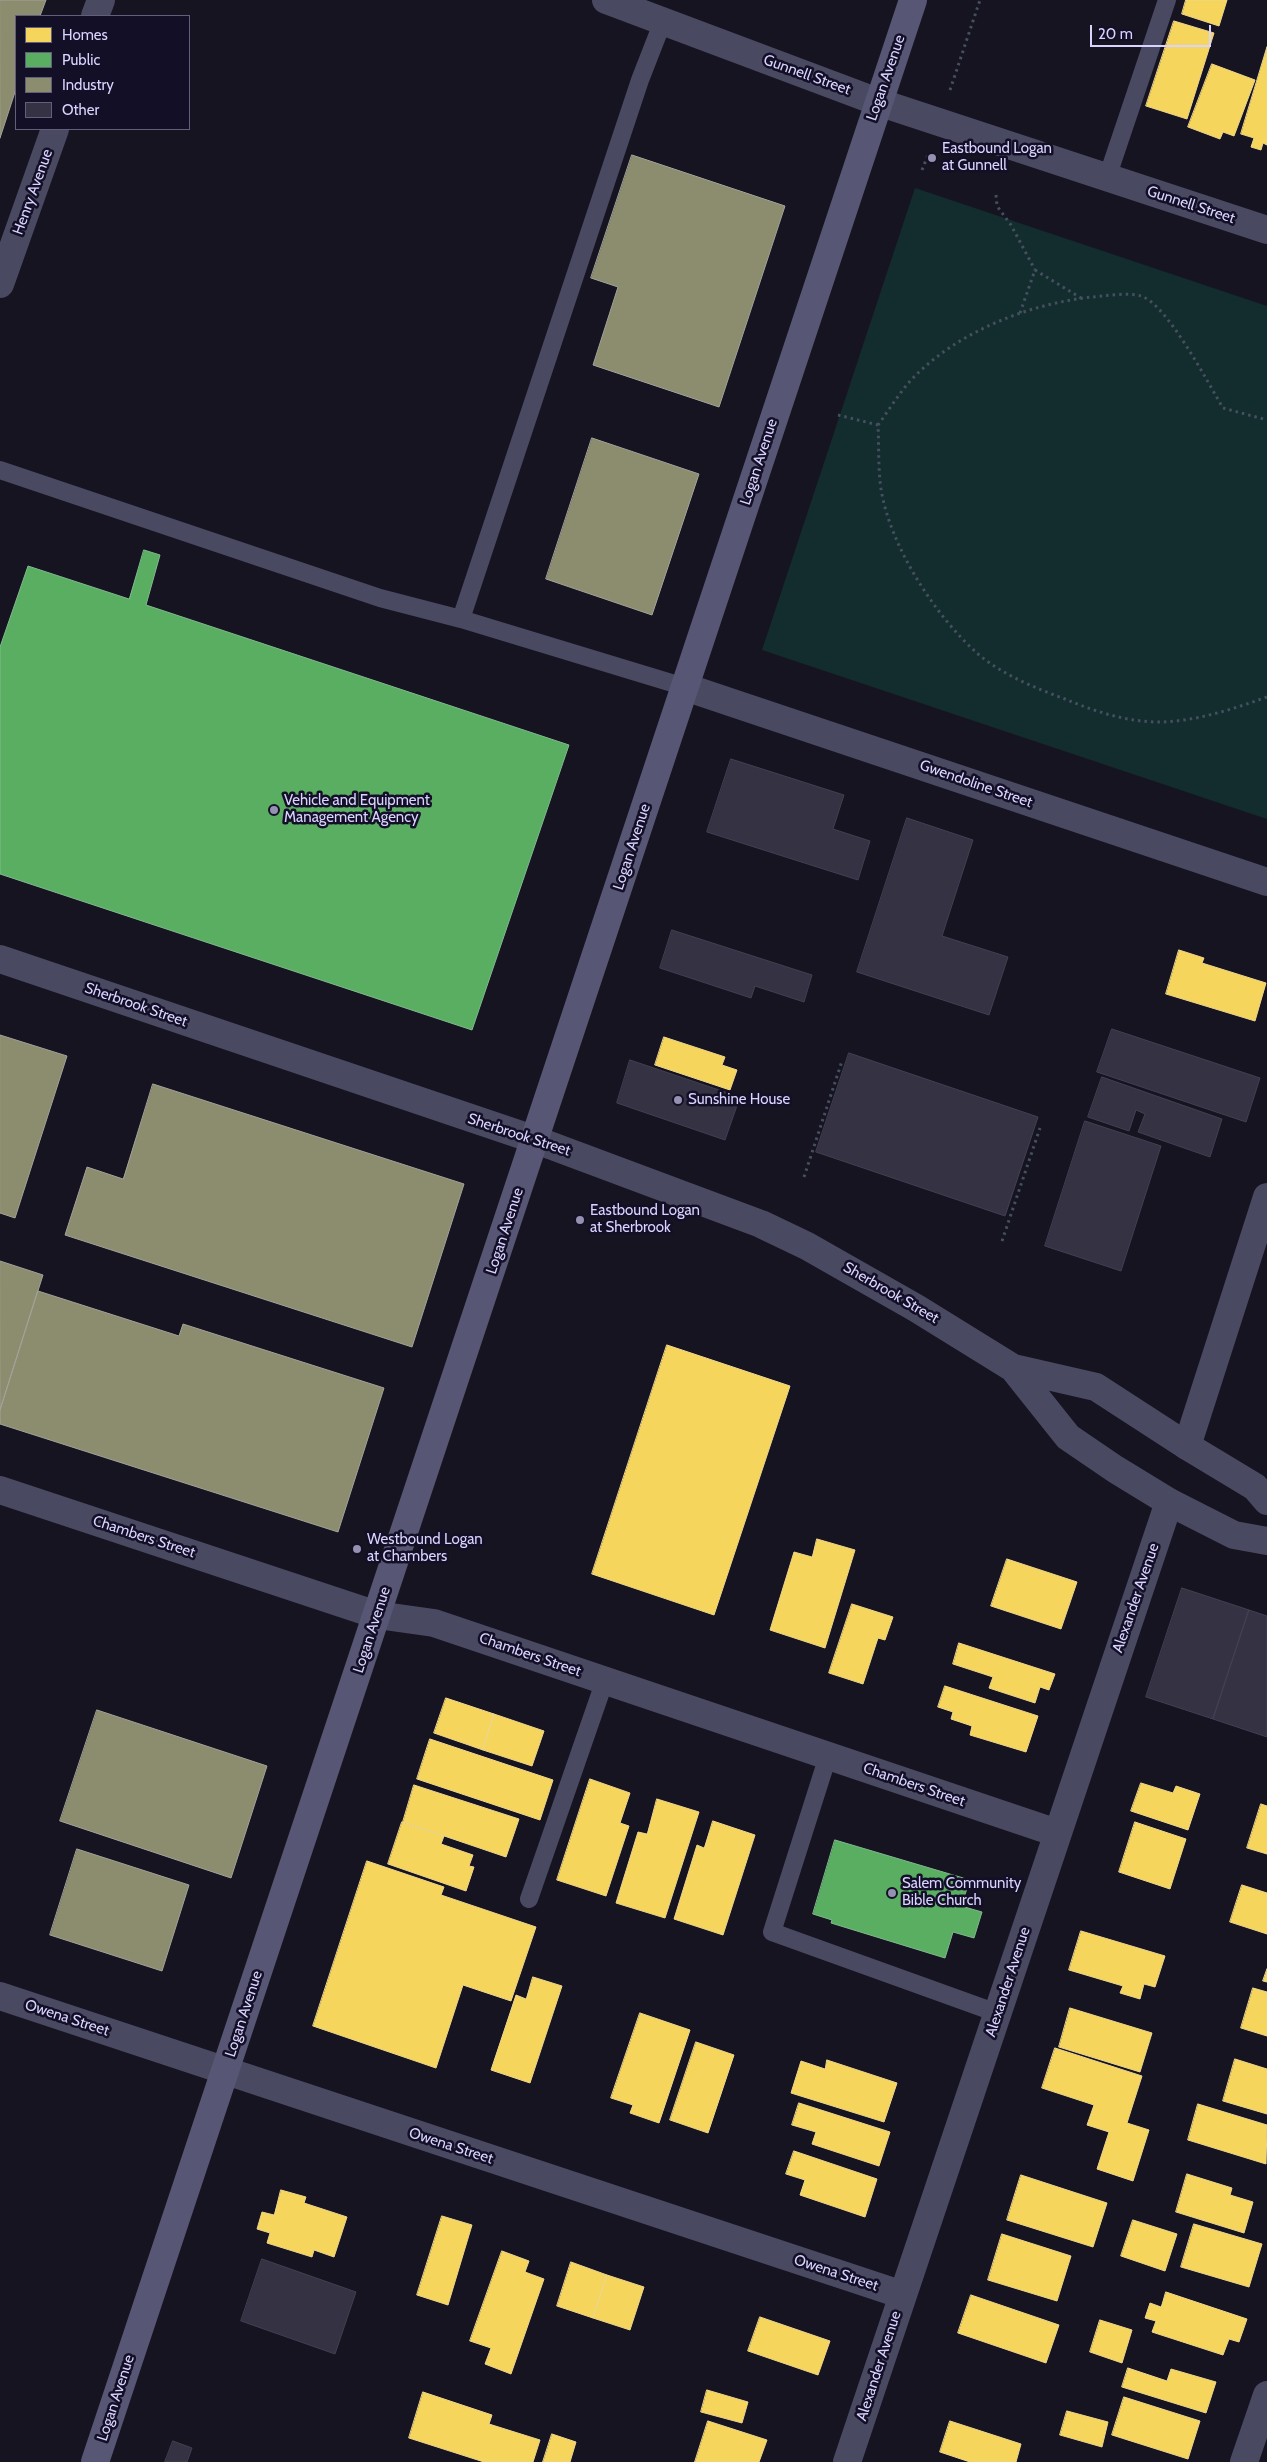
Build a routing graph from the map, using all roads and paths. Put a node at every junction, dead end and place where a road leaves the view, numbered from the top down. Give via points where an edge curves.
1 (101, 0) edge
2 (606, 0) edge
3 (912, 0) edge
4 (980, 0) edge
5 (1166, 0) edge
6 (96, 15) edge
7 (663, 21) junction
8 (878, 102) junction
9 (940, 122) junction
10 (55, 130) edge
11 (922, 170) dead end
12 (1107, 178) junction
13 (996, 195) dead end
14 (1267, 230) edge
15 (1035, 270) junction
16 (0, 284) edge
17 (1082, 298) junction
18 (1020, 314) junction
19 (838, 415) dead end
20 (1267, 420) edge
21 (878, 425) junction
22 (0, 470) edge
23 (461, 619) junction
24 (685, 687) junction
25 (1267, 697) edge
26 (1267, 882) edge
27 (0, 959) edge
28 (842, 1061) dead end
29 (1040, 1128) dead end
30 (536, 1140) junction
31 (804, 1177) dead end
32 (1267, 1197) edge
33 (1002, 1241) dead end
34 (1013, 1368) junction
35 (1186, 1446) junction
36 (0, 1490) edge
37 (1267, 1501) edge
38 (1169, 1502) junction
39 (1267, 1541) edge
40 (377, 1615) junction
41 (605, 1680) junction
42 (828, 1756) junction
43 (1057, 1833) junction
44 (529, 1899) dead end
45 (0, 1996) edge
46 (997, 2013) junction
47 (225, 2071) junction
48 (903, 2295) junction
49 (1267, 2395) edge
50 (95, 2462) edge
51 (847, 2462) edge
52 (1244, 2462) edge

1 - 6 street
2 - 7 street, Gunnell Street
3 - 8 main road, Logan Avenue
4 - 9 path
5 - 12 lane
7 - 8 street, Gunnell Street
7 - 23 lane via 640,80
8 - 9 street, Gunnell Street
8 - 24 main road, Logan Avenue
9 - 11 path
9 - 12 street, Gunnell Street
10 - 16 street, Henry Avenue
12 - 14 street, Gunnell Street
13 - 15 path via 997,206 1012,225
15 - 17 path
15 - 18 path
17 - 18 path
17 - 20 path via 1141,295 1170,322 1224,408
18 - 21 path via 946,349 912,379
19 - 21 path
21 - 25 path via 881,490 892,530 908,566 943,615 978,654 1022,683 1117,718 1163,722 1217,714
22 - 23 lane via 342,585
23 - 24 lane
24 - 26 street, Gwendoline Street
24 - 30 main road, Logan Avenue
27 - 30 street, Sherbrook Street
28 - 31 path
29 - 33 path
30 - 34 street, Sherbrook Street via 761,1224 807,1246 916,1308
30 - 40 main road, Logan Avenue
32 - 35 street
34 - 35 street, Sherbrook Street via 1096,1387
34 - 38 street, Sherbrook Street via 1068,1437
35 - 37 street, Sherbrook Street via 1254,1487
36 - 40 street, Chambers Street
38 - 39 street, Sherbrook Street via 1234,1535
38 - 43 street, Alexander Avenue
40 - 41 street, Chambers Street via 434,1623
40 - 47 main road, Logan Avenue
41 - 42 street, Chambers Street
41 - 44 lane
42 - 43 street, Chambers Street
42 - 46 lane via 772,1932
43 - 46 street, Alexander Avenue
45 - 47 street, Owena Street
46 - 48 street, Alexander Avenue
47 - 48 street, Owena Street
47 - 50 main road, Logan Avenue
48 - 51 street, Alexander Avenue
49 - 52 street

